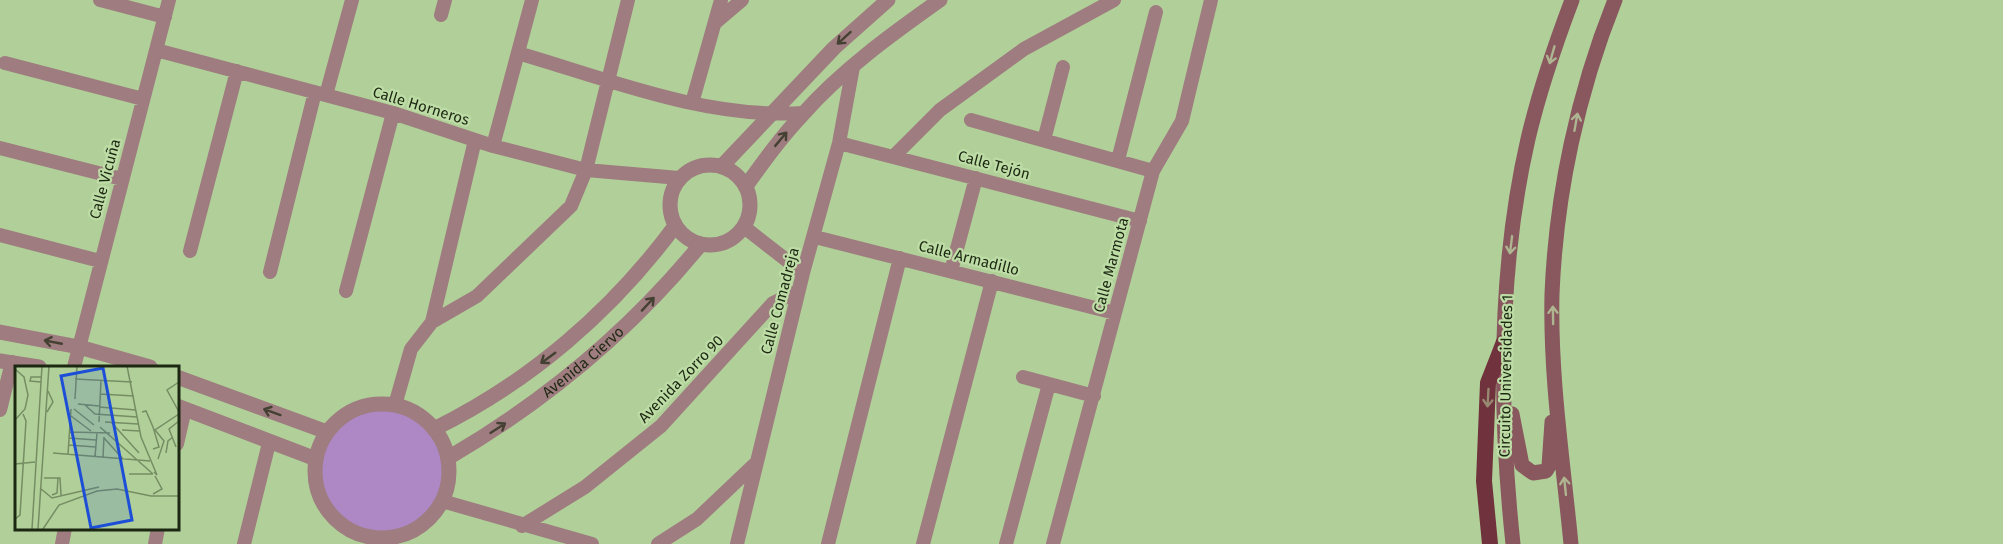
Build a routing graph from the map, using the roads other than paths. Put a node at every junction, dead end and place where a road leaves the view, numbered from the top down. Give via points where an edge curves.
1 (100, 0) edge
2 (170, 0) edge
3 (352, 0) edge
4 (445, 0) edge
5 (532, 0) edge
6 (628, 0) edge
7 (721, 0) edge
8 (742, 0) edge
9 (888, 0) edge
10 (940, 0) edge
11 (1114, 0) edge
12 (1211, 0) edge
13 (1572, 0) edge
14 (1615, 0) edge
15 (1156, 12) dead end
16 (441, 15) dead end
17 (165, 17) junction
18 (715, 23) junction
19 (156, 50) junction
20 (518, 52) junction
21 (4, 63) dead end
22 (853, 67) junction
23 (1063, 67) dead end
24 (237, 71) junction
25 (608, 80) junction
26 (320, 93) junction
27 (143, 99) junction
28 (692, 103) junction
29 (393, 113) junction
30 (803, 113) junction
31 (767, 115) junction
32 (971, 120) dead end
33 (475, 140) junction
34 (1044, 140) junction
35 (839, 143) junction
36 (493, 146) junction
37 (0, 148) edge
38 (894, 156) junction
39 (1118, 160) junction
40 (722, 166) junction
41 (586, 170) junction
42 (1153, 171) junction
43 (122, 178) junction
44 (679, 178) junction
45 (976, 178) junction
46 (746, 186) junction
47 (1140, 221) junction
48 (675, 225) junction
49 (744, 227) junction
50 (0, 235) edge
51 (815, 237) junction
52 (701, 244) junction
53 (190, 251) dead end
54 (900, 258) junction
55 (100, 261) junction
56 (951, 271) junction
57 (270, 272) dead end
58 (803, 273) junction
59 (992, 281) junction
60 (346, 291) dead end
61 (798, 291) junction
62 (1114, 313) junction
63 (432, 322) junction
64 (0, 332) edge
65 (1504, 342) junction
66 (566, 344) junction
67 (79, 347) junction
68 (6, 362) edge
69 (32, 366) edge
70 (74, 366) edge
71 (146, 366) edge
72 (580, 366) junction
73 (1554, 374) junction
74 (178, 377) edge
75 (1023, 377) dead end
76 (1506, 383) junction
77 (1049, 384) junction
78 (1094, 396) junction
79 (394, 405) junction
80 (181, 408) edge
81 (0, 410) edge
82 (434, 429) junction
83 (327, 432) junction
84 (178, 435) edge
85 (269, 443) junction
86 (448, 458) junction
87 (316, 459) junction
88 (757, 462) junction
89 (442, 501) junction
90 (522, 526) junction
91 (65, 529) edge
92 (158, 529) edge
93 (347, 537) edge
94 (379, 541) edge
95 (62, 544) edge
96 (155, 544) edge
97 (244, 544) edge
98 (592, 544) edge
99 (658, 544) edge
100 (737, 544) edge
101 (828, 544) edge
102 (923, 544) edge
103 (1006, 544) edge
104 (1053, 544) edge
105 (1490, 544) edge
106 (1513, 544) edge
107 (1571, 544) edge

1 - 17 street
2 - 17 street, Calle Vicuña
3 - 26 street
4 - 16 street
5 - 20 street
6 - 25 street
7 - 18 street
8 - 18 street
9 -> 31 street
10 - 22 street
11 - 38 street via 1024,49 939,110
12 - 42 street, Calle Marmota via 1182,122
13 -> 65 main road, Circuito Universidades 1 via 1554,47 1528,140 1510,245
73 -> 14 main road via 1552,294 1557,230 1578,111
15 - 39 street
17 - 19 street, Calle Vicuña
18 - 28 street
19 - 24 street, Calle Horneros
19 - 27 street, Calle Vicuña
20 - 25 street
20 - 36 street
21 - 27 street
22 - 30 street
22 - 35 street, Calle Comadreja
23 - 34 street
24 - 26 street, Calle Horneros
24 - 53 street
25 - 28 street
25 - 41 street
26 - 29 street, Calle Horneros
26 - 57 street
27 - 43 street, Calle Vicuña
28 - 31 street
29 - 33 street, Calle Horneros
29 - 60 street
30 - 31 street
46 -> 30 street
31 - 40 street
32 - 34 street
33 - 36 street, Calle Horneros
33 - 63 street
34 - 39 street
35 - 38 street, Calle Tejón
35 - 51 street, Calle Comadreja
36 - 41 street, Calle Horneros
37 - 43 street
38 - 45 street, Calle Tejón
39 - 42 street
40 - 44 street via 694,167
40 - 46 street
41 - 44 street, Calle Horneros
41 - 63 street via 571,206 477,296
42 - 47 street, Calle Marmota
43 - 55 street, Calle Vicuña
44 - 48 street via 670,199
45 - 47 street, Calle Tejón
45 - 56 street
46 - 49 street via 750,207
47 - 62 street, Calle Marmota
48 - 52 street via 686,238
48 - 66 street, Avenida Ciervo via 650,260
49 - 52 street via 725,242
49 - 58 street
50 - 55 street
51 - 54 street, Calle Armadillo
51 - 58 street, Calle Comadreja
72 -> 52 street, Avenida Ciervo via 635,318
54 - 56 street, Calle Armadillo
54 - 101 street
55 - 67 street, Calle Vicuña
56 - 59 street, Calle Armadillo
58 - 61 street, Calle Comadreja
59 - 62 street, Calle Armadillo
59 - 102 street
61 - 88 street, Calle Comadreja
61 - 90 street, Avenida Zorro 90 via 773,303 661,426 585,487
62 - 78 street, Calle Marmota
63 - 79 street via 411,349
67 -> 64 street
65 - 76 main road, Circuito Universidades 1
65 -> 105 highway via 1488,383 1484,481
66 - 72 street
66 -> 82 street, Avenida Ciervo via 477,407
67 - 70 street, Calle Vicuña
67 - 71 street
68 - 69 street
68 - 81 street
86 -> 72 street, Avenida Ciervo via 499,428
73 - 76 main road via 1549,466 1540,473 1526,471 1522,465
107 -> 73 main road
83 -> 74 street
75 - 77 street
76 - 106 main road, Circuito Universidades 1 via 1505,466
77 - 78 street
77 - 103 street
78 - 104 street, Calle Marmota
79 - 82 street via 416,413
79 - 83 street via 356,409
80 - 84 street
80 - 85 street
82 - 86 street
83 - 87 street
85 - 87 street
85 - 97 street
86 - 89 street via 448,480
87 - 93 street via 316,486 322,503
88 - 99 street via 697,519
88 - 100 street, Calle Comadreja
89 - 90 street
89 - 94 street via 417,529
90 - 98 street
91 - 95 street
92 - 96 street
93 - 94 street

